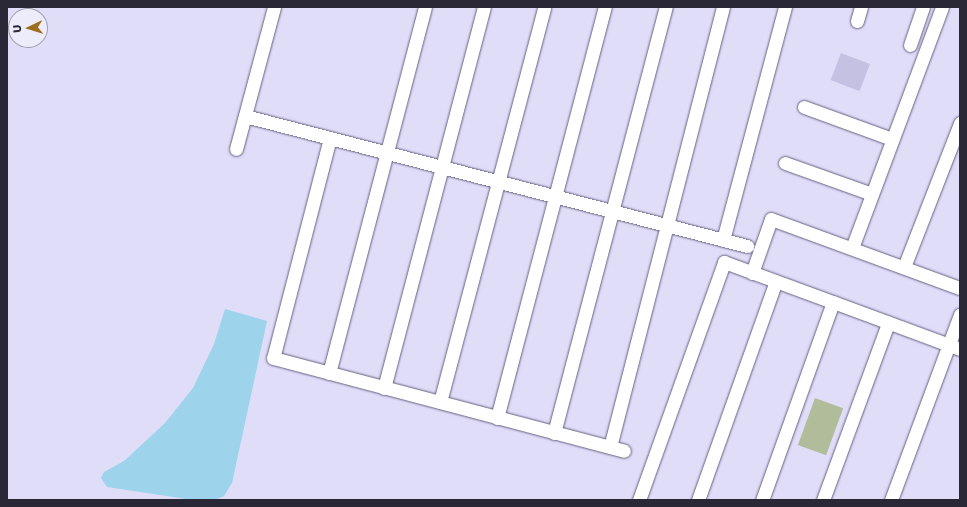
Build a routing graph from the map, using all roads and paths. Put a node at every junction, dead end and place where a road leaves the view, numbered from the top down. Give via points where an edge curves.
1 (274, 7) edge
2 (425, 7) edge
3 (484, 7) edge
4 (544, 7) edge
5 (605, 7) edge
6 (666, 7) edge
7 (723, 7) edge
8 (785, 7) edge
9 (861, 7) edge
10 (922, 7) edge
11 (942, 7) edge
12 (857, 21) dead end
13 (910, 45) dead end
14 (804, 107) dead end
15 (245, 116) junction
16 (960, 123) edge
17 (330, 138) junction
18 (892, 140) junction
19 (236, 148) dead end
20 (387, 153) junction
21 (785, 163) dead end
22 (442, 167) junction
23 (498, 182) junction
24 (872, 194) junction
25 (555, 197) junction
26 (612, 211) junction
27 (667, 225) junction
28 (722, 240) junction
29 (747, 246) dead end
30 (852, 248) junction
31 (904, 267) junction
32 (752, 273) junction
33 (776, 281) junction
34 (960, 288) edge
35 (833, 302) junction
36 (960, 314) edge
37 (888, 323) junction
38 (954, 347) edge
39 (329, 373) junction
40 (384, 388) junction
41 (440, 402) junction
42 (497, 418) junction
43 (554, 433) junction
44 (610, 447) junction
45 (624, 451) dead end
46 (639, 500) edge
47 (698, 500) edge
48 (762, 500) edge
49 (823, 500) edge
50 (891, 500) edge

1 - 15 street
2 - 20 street
3 - 22 street
4 - 23 street
5 - 25 street
6 - 26 street
7 - 27 street
8 - 28 street
9 - 12 street
10 - 13 street
11 - 18 street
14 - 18 street
15 - 17 street
15 - 19 street
16 - 31 street
17 - 20 street
17 - 39 street via 273,358
18 - 24 street
20 - 22 street
20 - 39 street
21 - 24 street
22 - 23 street
22 - 40 street
23 - 25 street
23 - 41 street
24 - 30 street
25 - 26 street
25 - 42 street
26 - 27 street
26 - 43 street
27 - 28 street
27 - 44 street
28 - 29 street
30 - 31 street
30 - 32 street via 772,219
31 - 34 street
32 - 33 street
32 - 46 street via 724,262
33 - 35 street
33 - 47 street
35 - 37 street
35 - 48 street
36 - 38 street
37 - 38 street
37 - 49 street
38 - 50 street
39 - 40 street
40 - 41 street
41 - 42 street
42 - 43 street
43 - 44 street
44 - 45 street

